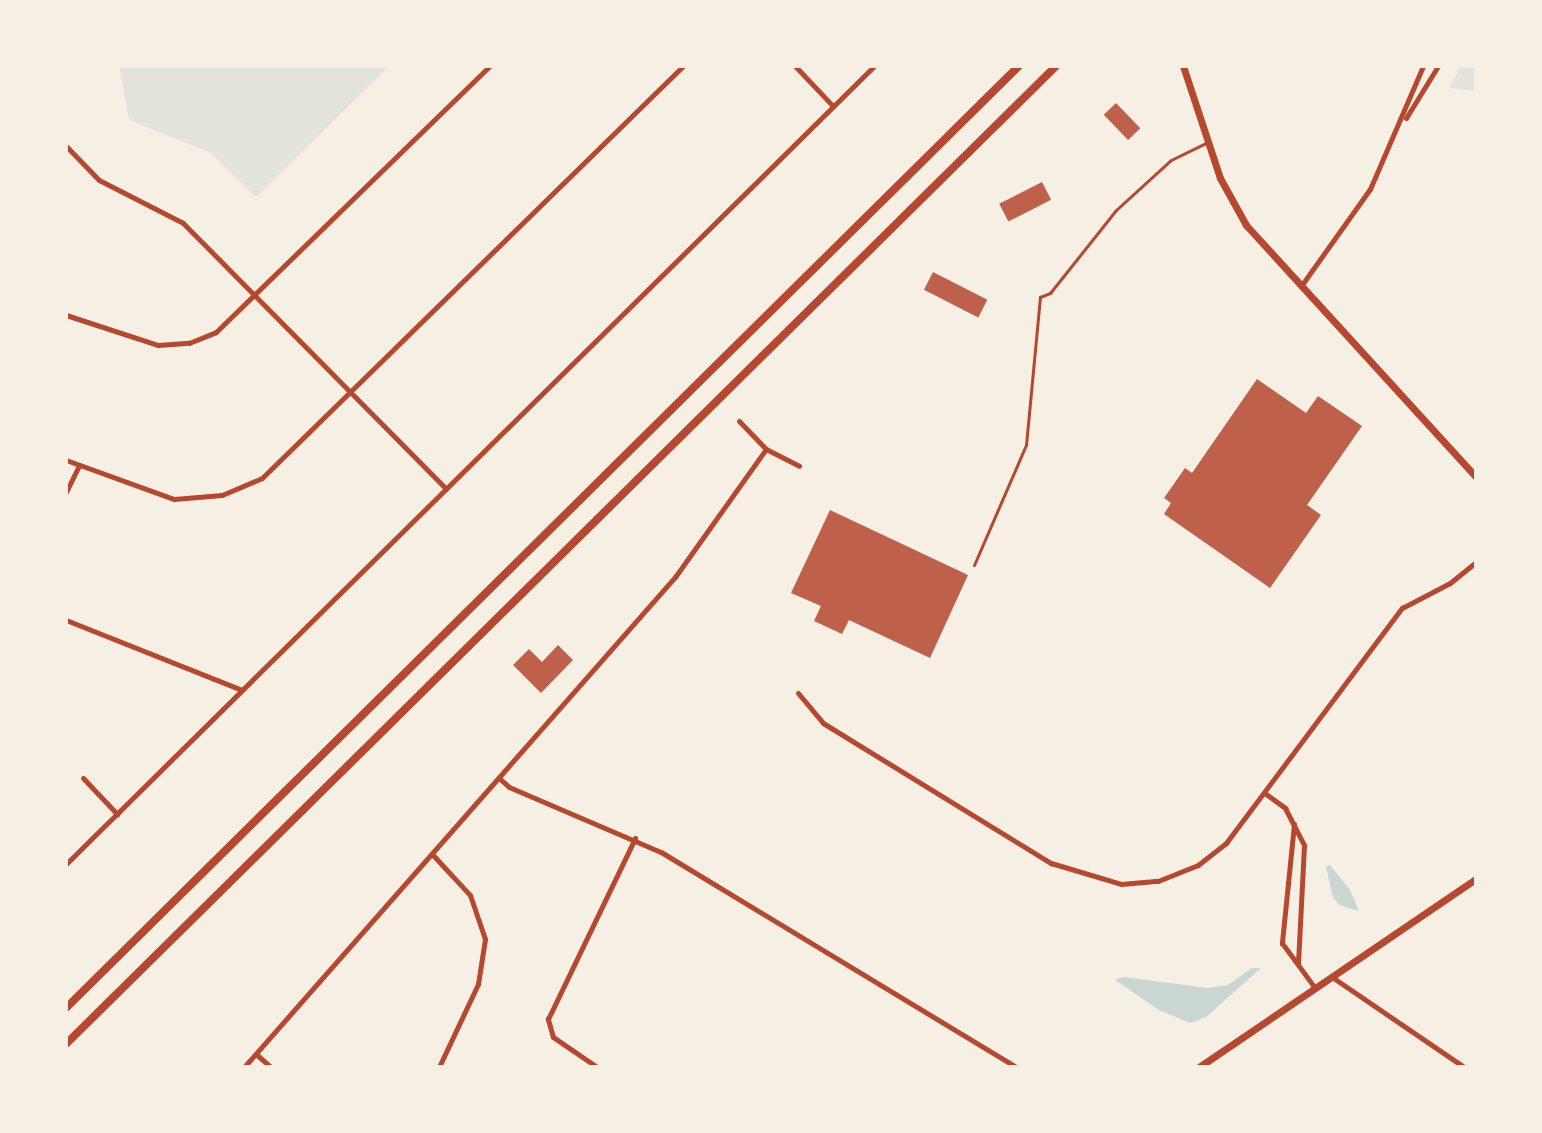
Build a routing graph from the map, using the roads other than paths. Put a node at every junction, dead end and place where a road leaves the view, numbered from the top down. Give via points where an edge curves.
1 (490, 66) edge
2 (683, 66) edge
3 (795, 66) edge
4 (874, 66) edge
5 (1019, 66) edge
6 (1056, 66) edge
7 (1183, 66) edge
8 (1423, 66) edge
9 (1438, 66) edge
10 (833, 106) junction
11 (1399, 129) junction
12 (1209, 142) junction
13 (66, 146) edge
14 (1301, 286) junction
15 (256, 297) junction
16 (66, 315) edge
17 (351, 393) junction
18 (739, 421) dead end
19 (766, 449) junction
20 (66, 460) edge
21 (79, 465) junction
22 (799, 466) dead end
23 (1476, 477) edge
24 (446, 489) junction
25 (66, 492) edge
26 (1476, 562) edge
27 (974, 565) dead end
28 (66, 620) edge
29 (242, 690) junction
30 (798, 693) dead end
31 (83, 778) dead end
32 (499, 778) junction
33 (1266, 794) junction
34 (117, 814) junction
35 (1294, 823) junction
36 (635, 838) junction
37 (432, 854) junction
38 (66, 864) edge
39 (1476, 879) edge
40 (1298, 964) junction
41 (1331, 977) junction
42 (1315, 988) junction
43 (66, 1008) edge
44 (66, 1044) edge
45 (257, 1055) junction
46 (244, 1067) edge
47 (271, 1067) edge
48 (439, 1067) edge
49 (597, 1067) edge
50 (1016, 1067) edge
51 (1199, 1067) edge
52 (1464, 1067) edge

1 - 15 street
2 - 17 street
3 - 10 street
4 - 10 street
5 - 43 main road
6 - 44 main road
7 - 12 street
8 - 11 street
9 - 11 street
10 - 24 street
11 - 14 street via 1365,197
12 - 14 street via 1238,214
12 - 27 lane via 1171,160 1116,210 1050,293 1040,297 1026,445
13 - 15 street via 99,180 183,223
14 - 23 street
15 - 16 street via 216,332 173,345 125,339
15 - 17 street
17 - 21 street via 275,469 222,495 161,497
17 - 24 street
18 - 19 street
19 - 22 street
19 - 32 street via 675,577
20 - 21 street
21 - 25 street
24 - 29 street
26 - 33 street via 1450,583 1402,608
28 - 29 street
29 - 34 street
30 - 33 street via 823,723 1051,863 1090,879 1121,884 1158,881 1198,865 1226,843
31 - 34 street
32 - 36 street via 509,787
32 - 37 street
33 - 35 street
34 - 38 street
35 - 40 street via 1304,845
35 - 40 street via 1282,943
36 - 49 street via 548,1019 557,1042
36 - 50 street
37 - 45 street
37 - 48 street via 470,895 485,939 478,984
39 - 41 street
40 - 42 street
41 - 42 street
41 - 52 street
42 - 51 street
45 - 46 street
45 - 47 street

